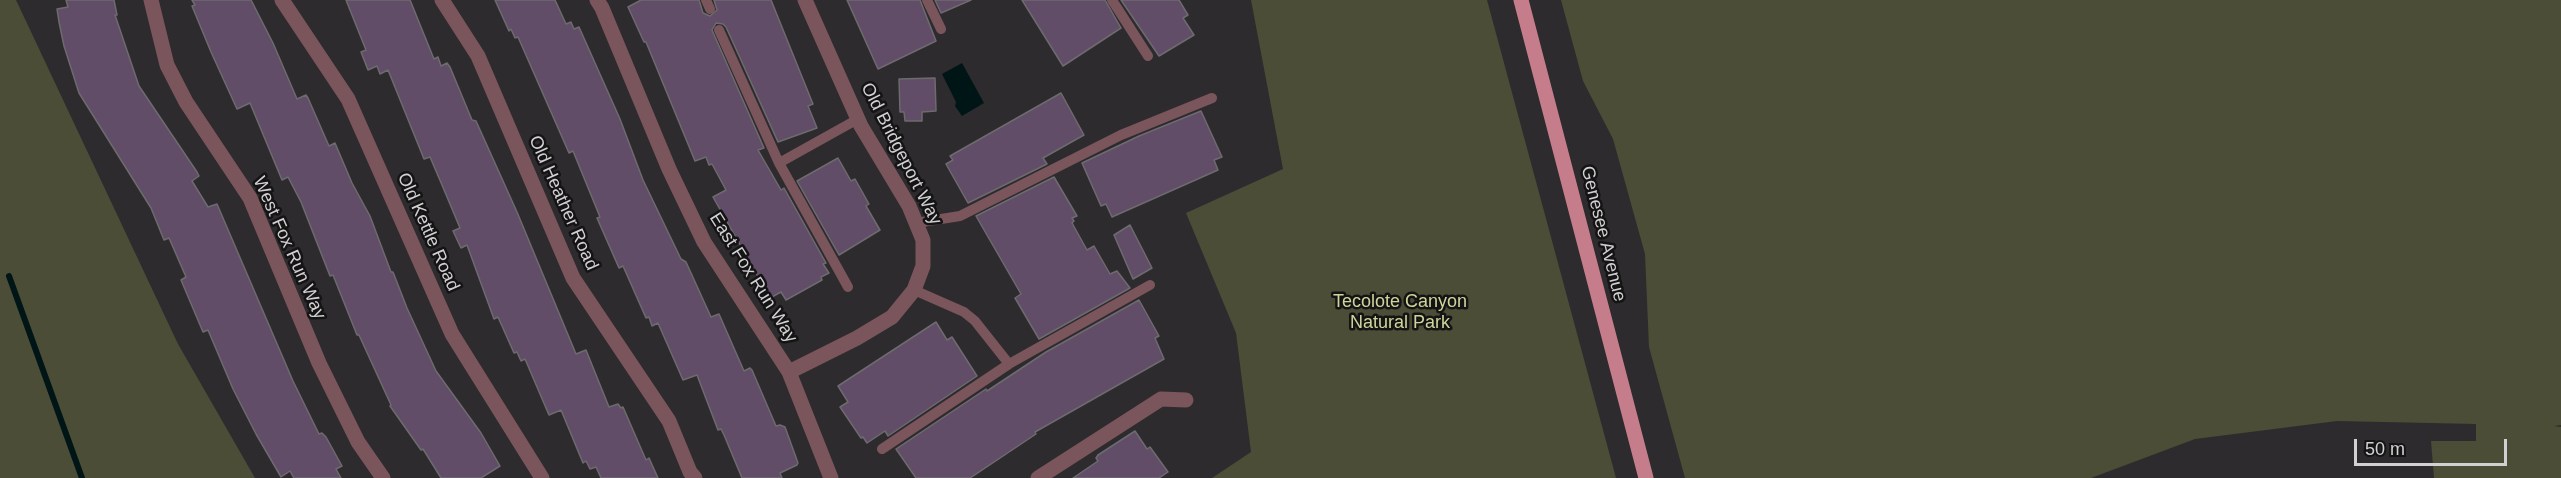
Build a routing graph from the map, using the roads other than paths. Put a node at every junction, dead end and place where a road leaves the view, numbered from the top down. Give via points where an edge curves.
1 (151, 0) edge
2 (282, 0) edge
3 (442, 0) edge
4 (597, 0) edge
5 (805, 0) edge
6 (927, 0) edge
7 (1112, 0) edge
8 (1521, 0) edge
9 (941, 29) dead end
10 (719, 30) dead end
11 (1148, 56) dead end
12 (1212, 98) dead end
13 (858, 119) junction
14 (779, 163) junction
15 (916, 223) junction
16 (1150, 285) dead end
17 (848, 288) dead end
18 (914, 290) junction
19 (1009, 364) junction
20 (789, 372) junction
21 (1185, 400) dead end
22 (882, 449) dead end
23 (383, 478) edge
24 (542, 478) edge
25 (695, 478) edge
26 (831, 478) edge
27 (1038, 478) edge
28 (1646, 478) edge

1 - 23 street, West Fox Run Way via 167,66 186,102 250,198 319,363 358,442
2 - 24 street, Old Kettle Road via 348,99 452,334
3 - 25 street, Old Heather Road via 478,56 573,278 669,421
4 - 20 street, East Fox Run Way via 704,242
5 - 13 street, Old Bridgeport Way
6 - 9 lane
7 - 11 lane
8 - 28 main road, Genesee Avenue
10 - 14 lane
12 - 15 lane via 1121,135 960,216
13 - 14 lane
13 - 15 street, Old Bridgeport Way
14 - 17 lane
15 - 18 street, Old Bridgeport Way via 923,240 923,266
16 - 19 lane
18 - 19 lane via 964,312
18 - 20 street, Old Bridgeport Way via 892,317
19 - 22 lane
20 - 26 street, East Fox Run Way
21 - 27 street via 1161,399

